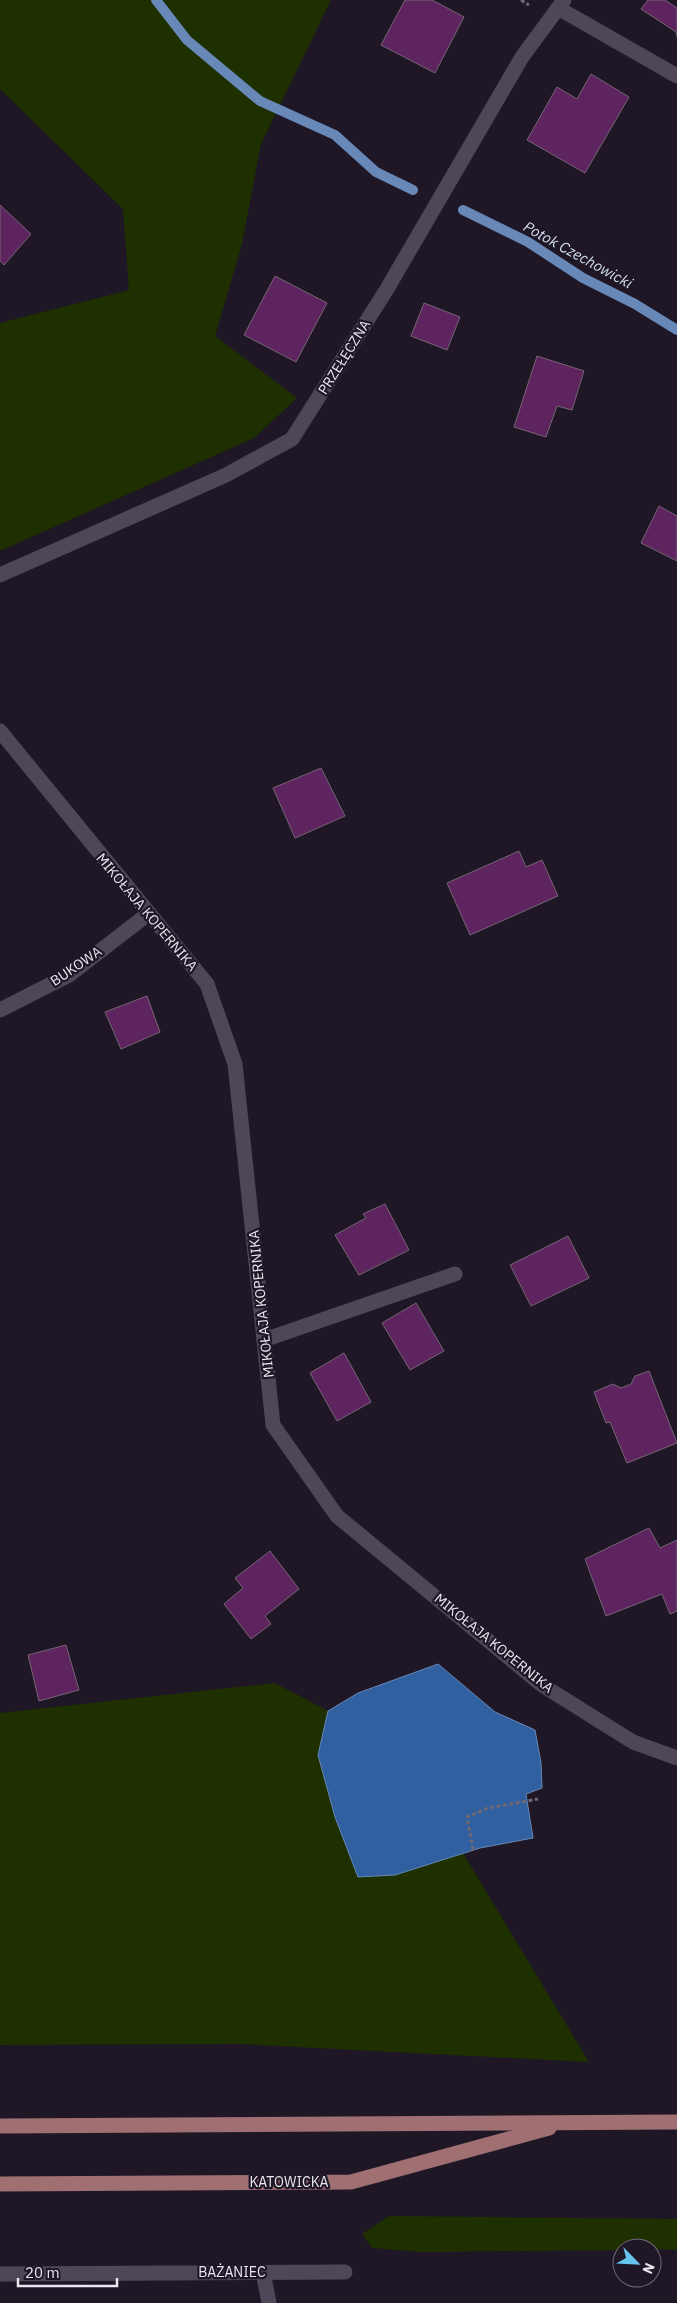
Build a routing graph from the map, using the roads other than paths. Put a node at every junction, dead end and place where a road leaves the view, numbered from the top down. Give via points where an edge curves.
1 (561, 4) edge
2 (677, 76) edge
3 (0, 575) edge
4 (0, 731) edge
5 (148, 914) junction
6 (0, 1010) edge
7 (455, 1274) dead end
8 (264, 1340) junction
9 (677, 1758) edge
10 (677, 2122) edge
11 (571, 2123) junction
12 (0, 2126) edge
13 (0, 2184) edge
14 (263, 2272) junction
15 (345, 2272) dead end
16 (0, 2274) edge
17 (269, 2303) edge

1 - 2 street
1 - 3 street, PRZEŁĘCZNA via 522,57 387,289 292,439 226,474
4 - 5 street, MIKOŁAJA KOPERNIKA
5 - 6 street, BUKOWA via 69,975
5 - 8 street, MIKOŁAJA KOPERNIKA via 207,984 235,1064
7 - 8 street
8 - 9 street, MIKOŁAJA KOPERNIKA via 273,1425 337,1516 542,1685 633,1742
10 - 11 main road, KATOWICKA
11 - 12 main road, KATOWICKA
11 - 13 main road, KATOWICKA via 351,2182
14 - 15 street, BAŻANIEC
14 - 16 street, BAŻANIEC
14 - 17 street

